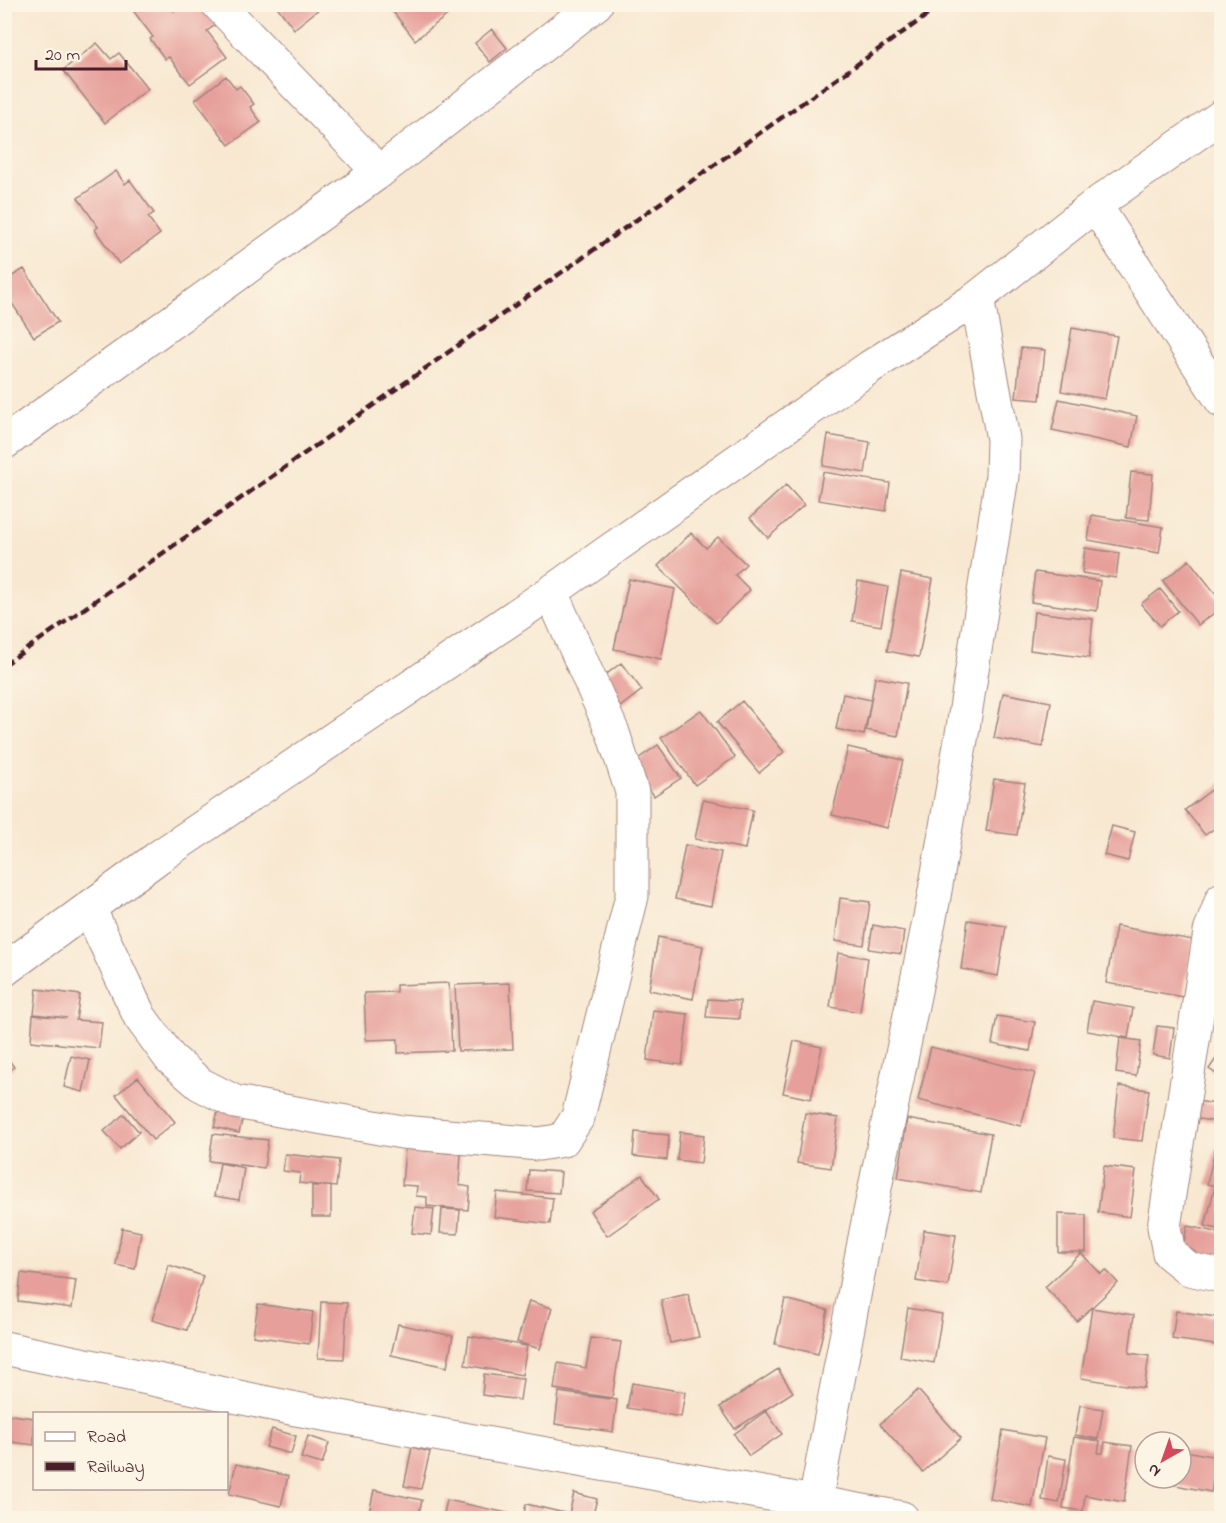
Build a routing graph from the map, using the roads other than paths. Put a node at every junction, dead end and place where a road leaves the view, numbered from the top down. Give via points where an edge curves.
1 (218, 4) edge
2 (596, 4) edge
3 (1221, 116) edge
4 (379, 172) junction
5 (1095, 205) junction
6 (977, 298) junction
7 (1221, 401) edge
8 (4, 443) edge
9 (551, 592) junction
10 (1221, 899) edge
11 (89, 908) junction
12 (4, 970) edge
13 (1221, 1276) edge
14 (4, 1348) edge
15 (813, 1511) edge
16 (902, 1518) edge

1 - 4 street
2 - 4 street
3 - 5 street
4 - 8 street
5 - 6 street
5 - 7 street
6 - 9 street via 870,367
6 - 15 street via 1004,439 1002,476 933,902
9 - 11 street
9 - 11 street via 613,733 632,792 632,896 578,1117 563,1140 538,1144 402,1132 235,1102 200,1084 170,1058 140,1017
10 - 13 street via 1210,932 1164,1227 1169,1253 1189,1269
11 - 12 street
14 - 15 street
15 - 16 street

